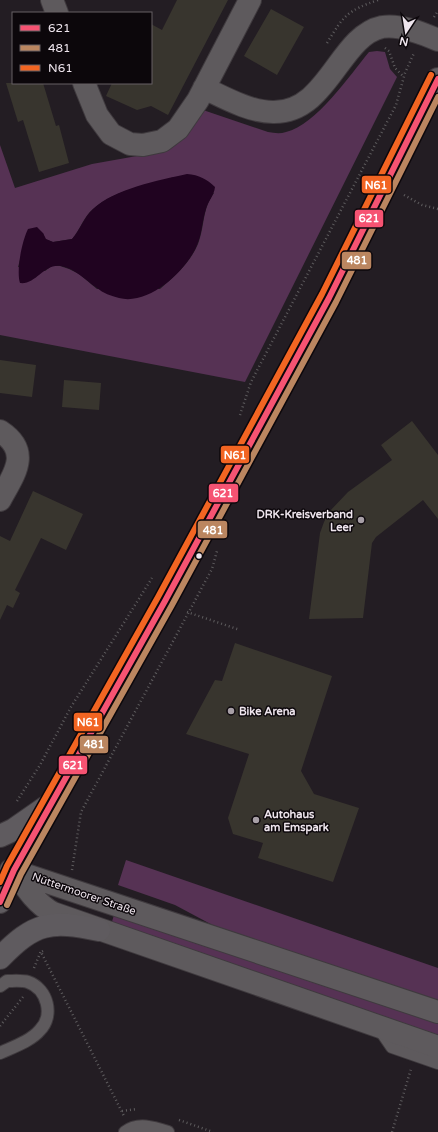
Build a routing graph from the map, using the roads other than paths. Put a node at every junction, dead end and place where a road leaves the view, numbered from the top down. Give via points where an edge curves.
1 (52, 0) edge
2 (250, 0) edge
3 (57, 12) edge
4 (430, 37) edge
5 (438, 79) edge
6 (84, 84) edge
7 (204, 88) junction
8 (0, 431) edge
9 (0, 500) edge
10 (51, 803) junction
11 (0, 836) edge
12 (7, 869) edge
13 (0, 902) edge
14 (99, 930) junction
15 (0, 958) edge
16 (0, 986) edge
17 (438, 1012) edge
18 (379, 1026) junction
19 (438, 1047) edge
20 (0, 1053) edge
21 (438, 1063) edge
22 (127, 1130) edge
23 (168, 1132) edge

1 - 3 street
2 - 7 street
4 - 7 street via 392,26 372,31 350,51 311,98 286,111 262,111
5 - 10 main road via 328,298
6 - 7 street via 97,115 111,134 130,144 143,146 162,141 178,129
8 - 9 street via 13,441 18,455 14,474
10 - 11 main road via 13,830
10 - 12 main road
12 - 13 main road
12 - 14 street, Nüttermoorer Straße via 42,907
12 - 17 street, Nüttermoorer Straße
14 - 15 main road via 63,924 42,927 32,930 16,941
14 - 18 street, Nüttermoorer Straße
16 - 20 lane via 7,981 28,982 40,990 48,1004 48,1017 39,1032
18 - 19 street, Nüttermoorer Straße
18 - 21 lane via 392,1047
22 - 23 lane via 144,1125

